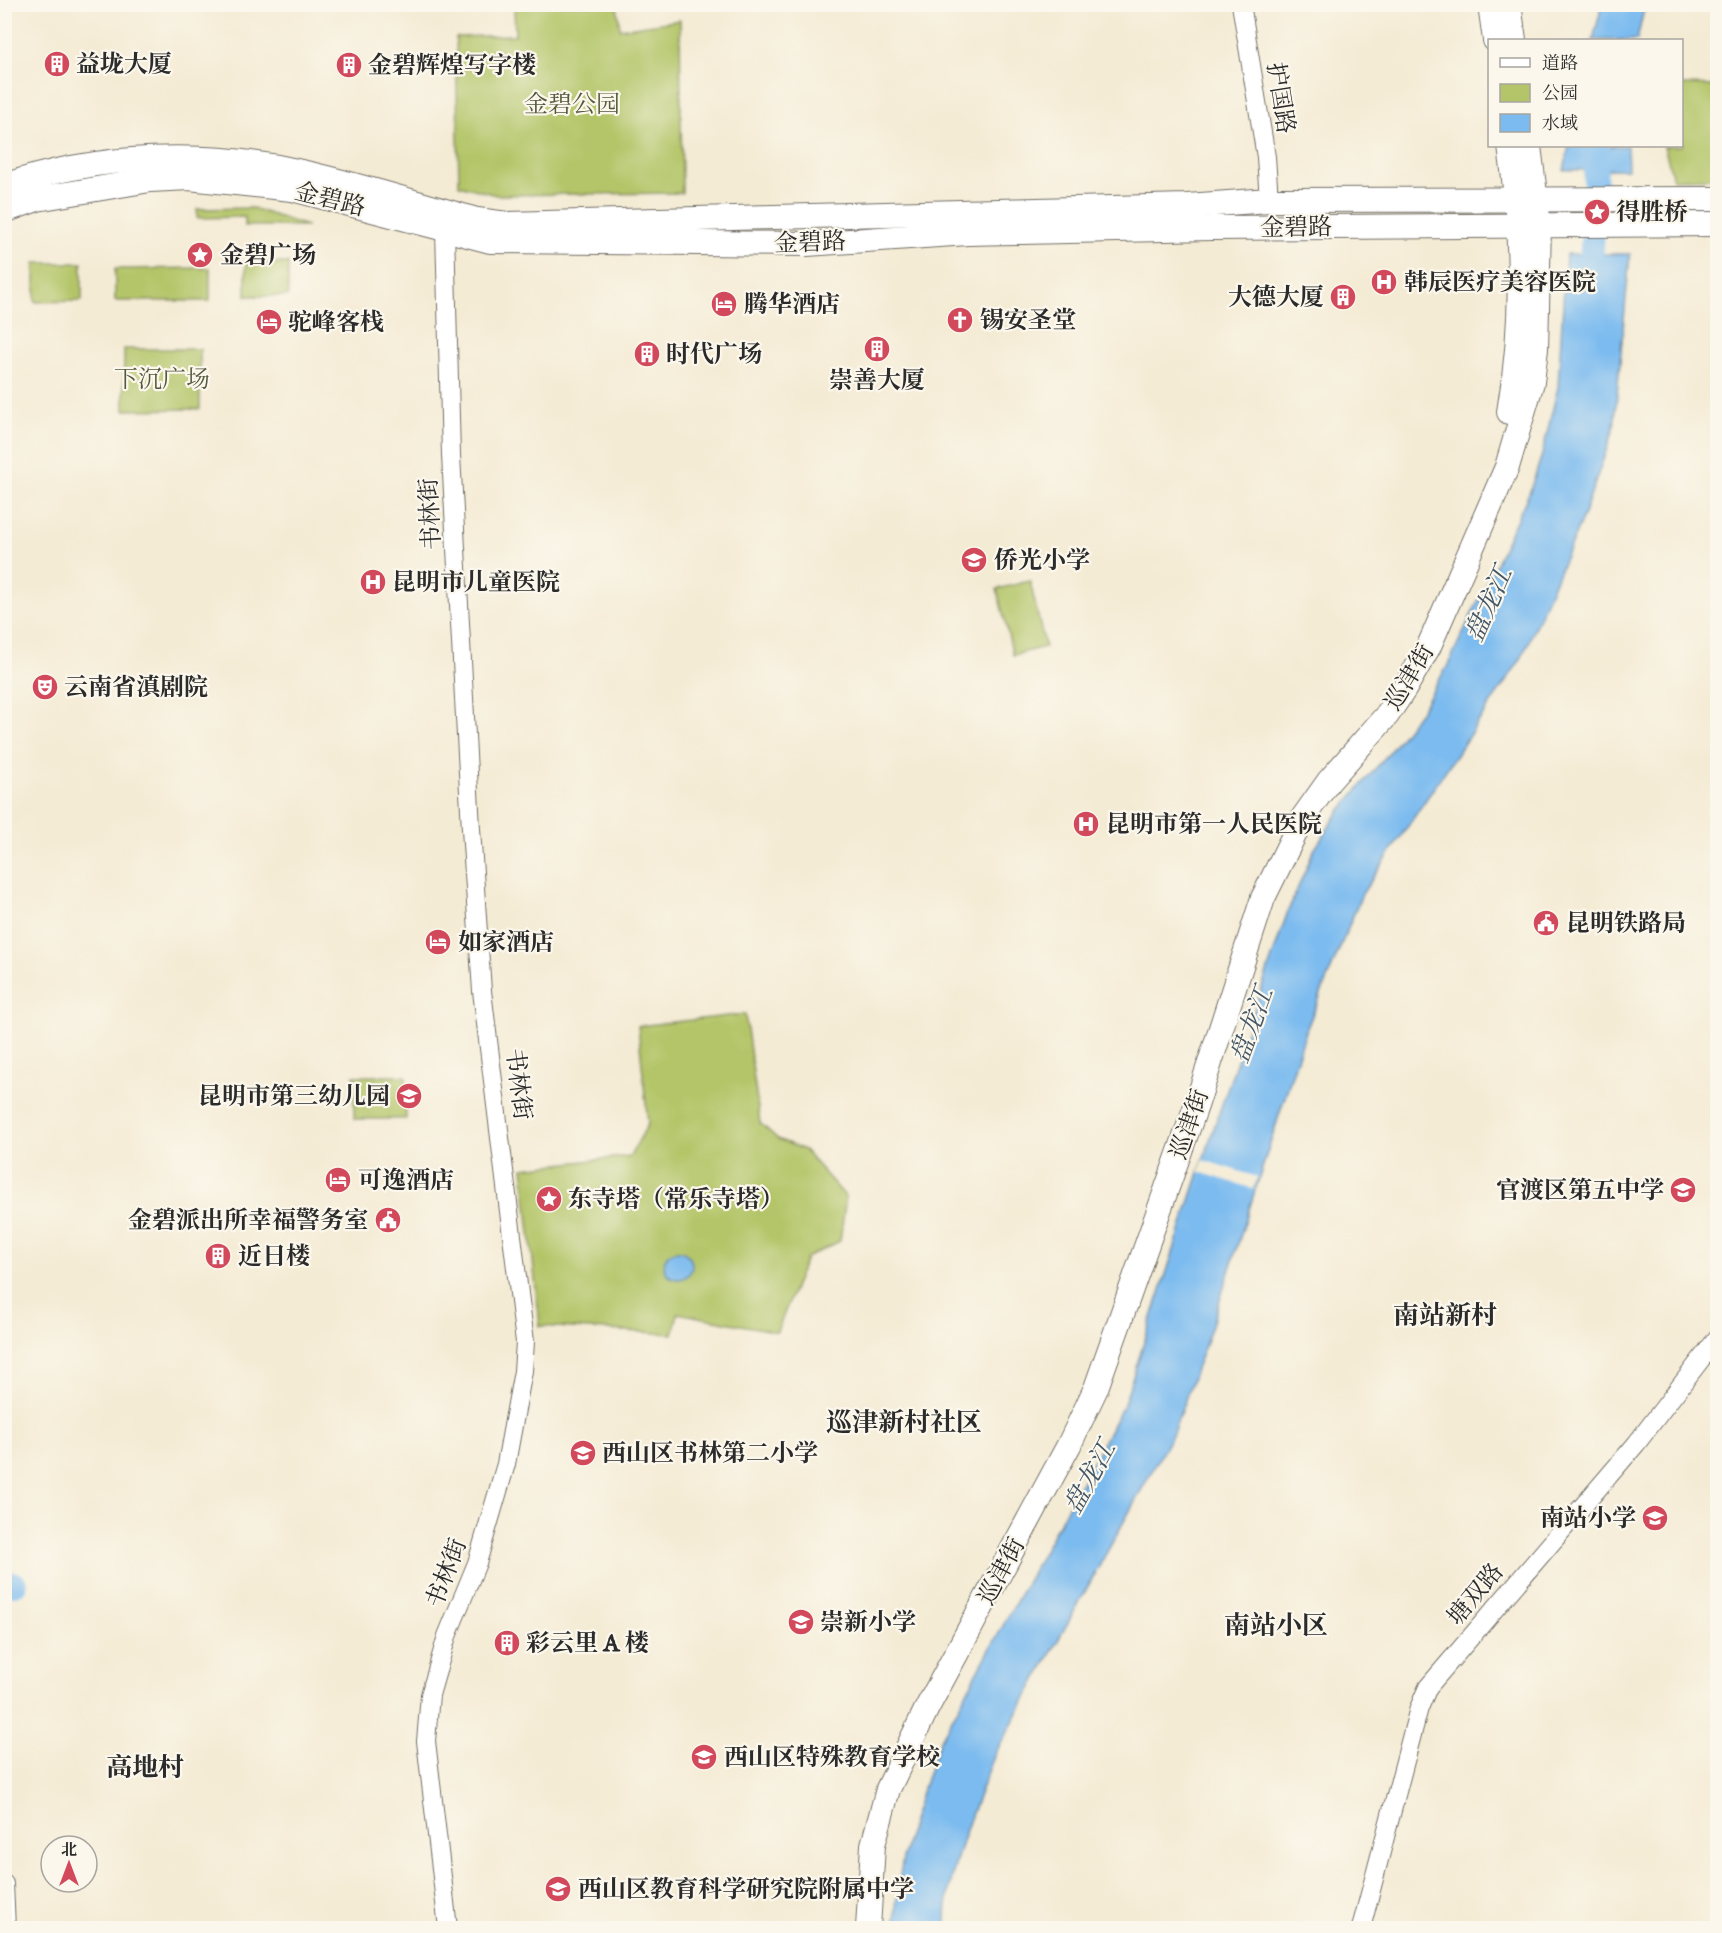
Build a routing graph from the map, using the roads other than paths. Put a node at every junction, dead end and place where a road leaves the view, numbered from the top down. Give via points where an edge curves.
1 (1241, 4) edge
2 (1490, 4) edge
3 (1509, 4) edge
4 (1495, 39) edge
5 (1514, 39) edge
6 (1510, 147) edge
7 (1529, 147) edge
8 (4, 186) edge
9 (1718, 199) edge
10 (1269, 200) junction
11 (1526, 200) junction
12 (4, 211) edge
13 (1718, 224) edge
14 (1536, 226) junction
15 (445, 230) junction
16 (1718, 1337) edge
17 (4, 1884) edge
18 (6, 1929) edge
19 (448, 1929) edge
20 (853, 1929) edge
21 (868, 1929) edge
22 (1361, 1929) edge

1 - 10 street, 护国路 via 1266,157
2 - 4 main road
3 - 5 main road
6 - 11 main road
7 - 11 main road
8 - 10 main road, 金碧路 via 111,163 197,159 300,171 477,220 507,224 1187,206
9 - 11 main road, 金碧路
10 - 11 main road, 金碧路
11 - 14 main road
12 - 15 main road, 金碧路 via 37,200 150,180 189,178 292,189
13 - 14 main road, 金碧路
14 - 15 main road, 金碧路 via 1177,228 968,233 807,244 681,245 490,241
14 - 20 main road, 巡津街 via 1509,416 1495,461 1416,639 1390,688 1293,808 1253,883 1165,1152 1081,1388 882,1768 860,1843
14 - 21 main road, 巡津街 via 1536,349 1532,382 1507,467 1420,663 1387,715 1329,781 1302,819 1263,898 1196,1107 1096,1388 888,1789 873,1845
15 - 19 street, 书林街 via 451,454 471,841 482,991 525,1342 506,1464 477,1563 447,1636 430,1695 426,1741
16 - 22 street, 塘双路 via 1636,1444 1428,1687 1419,1708
17 - 18 street

